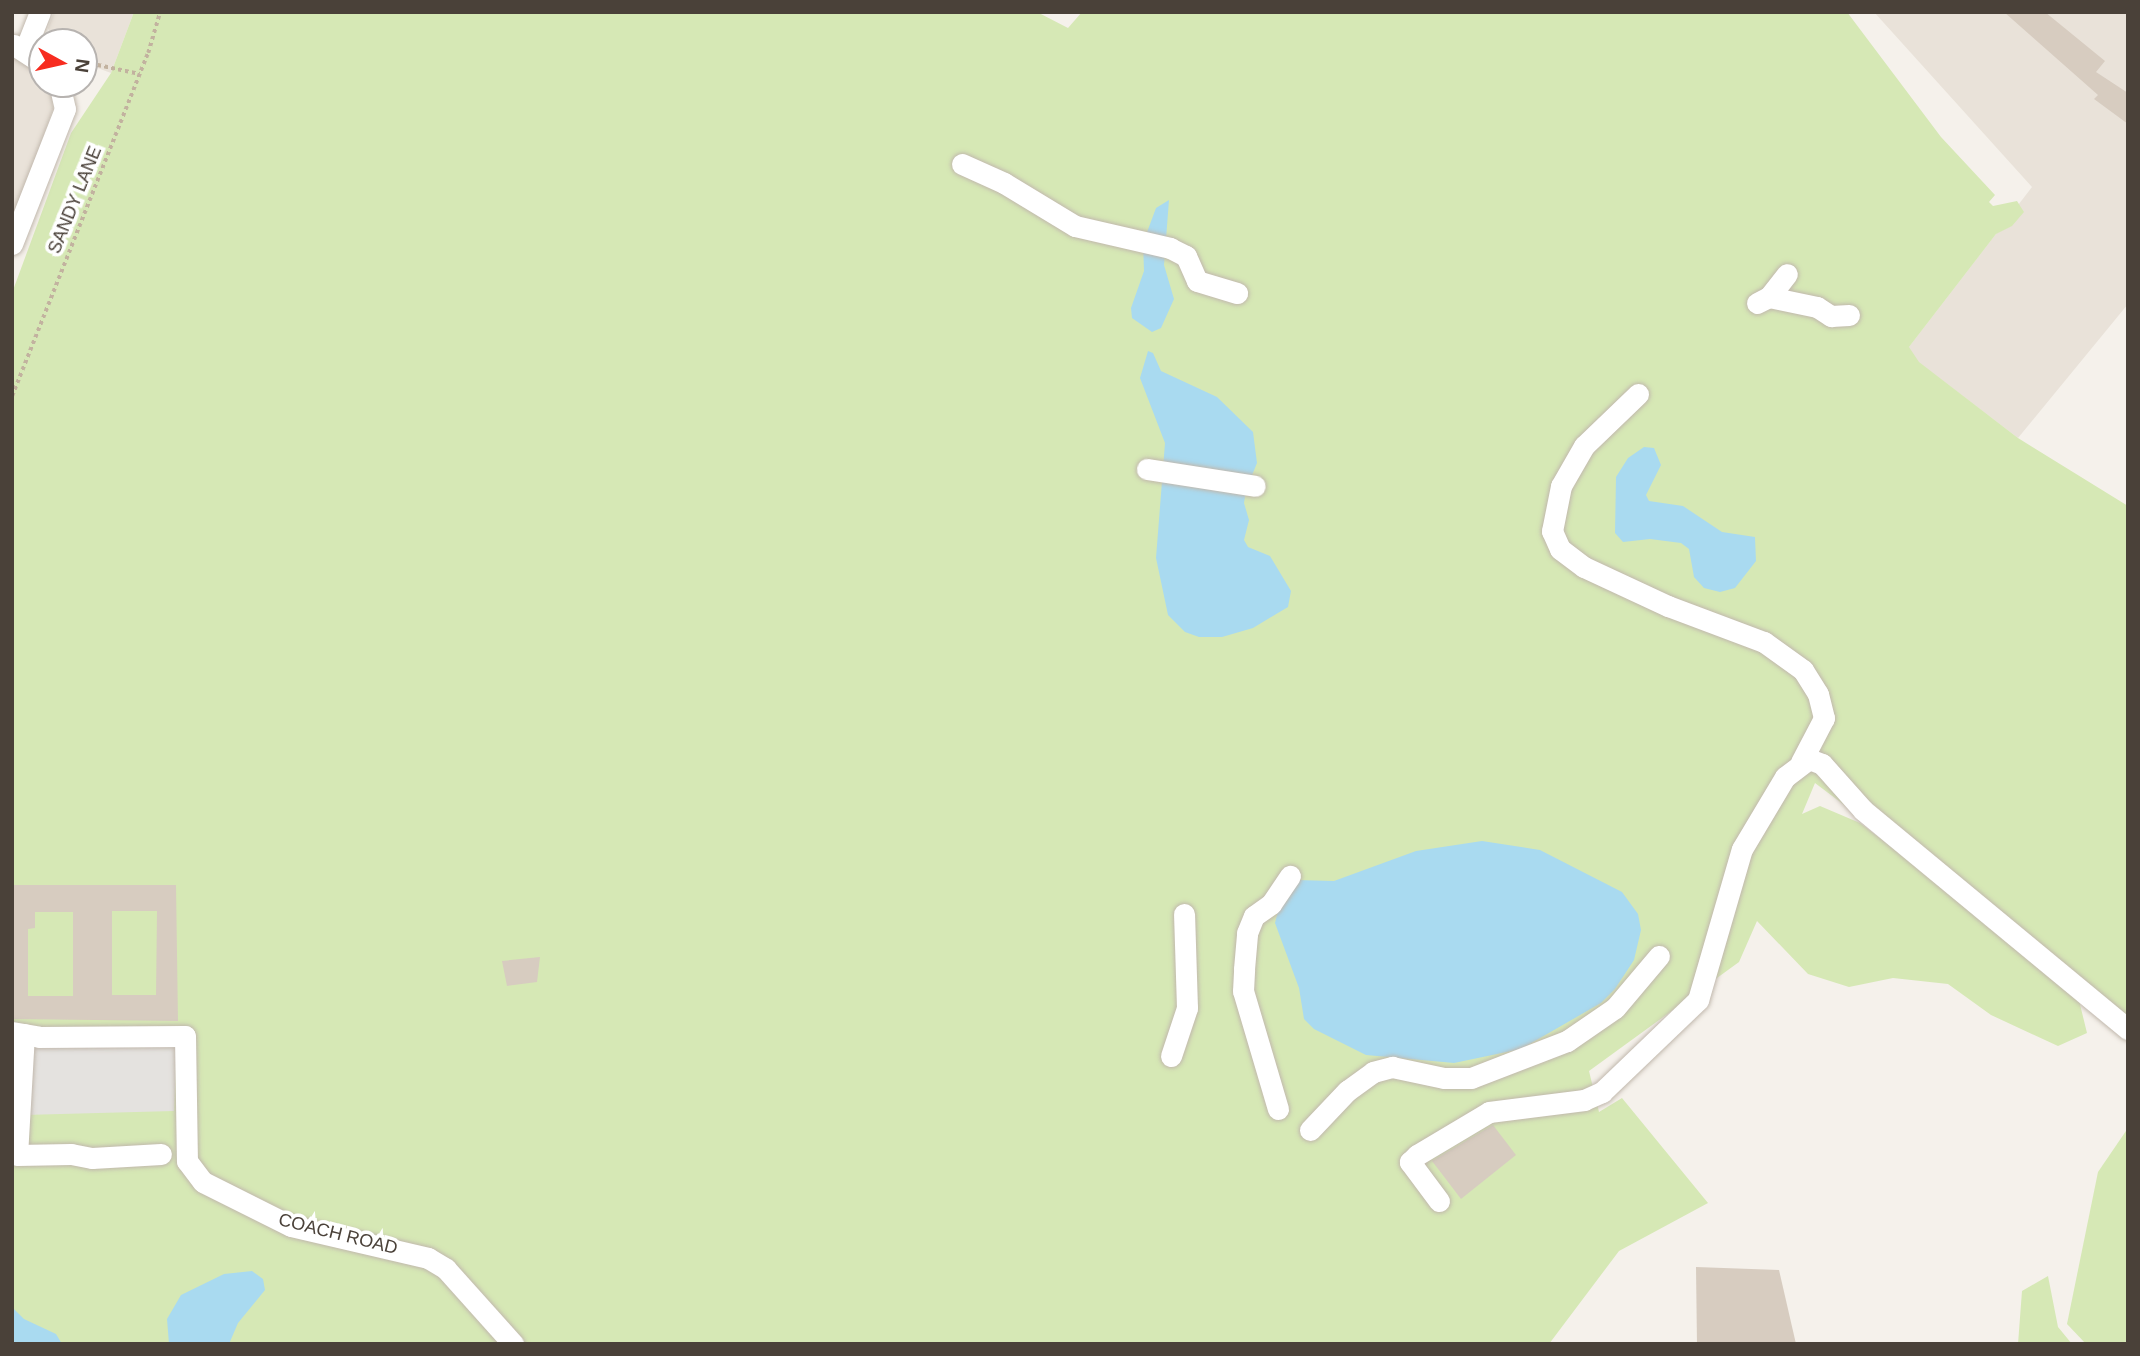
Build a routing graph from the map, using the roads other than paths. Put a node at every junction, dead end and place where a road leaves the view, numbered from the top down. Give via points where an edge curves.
1 (40, 12) edge
2 (18, 47) edge
3 (62, 98) edge
4 (962, 164) dead end
5 (12, 244) edge
6 (1787, 274) dead end
7 (1237, 293) dead end
8 (1849, 316) dead end
9 (1638, 394) dead end
10 (1147, 469) dead end
11 (1255, 486) dead end
12 (1801, 762) junction
13 (1290, 876) dead end
14 (1184, 914) dead end
15 (1659, 956) dead end
16 (2128, 1029) edge
17 (18, 1033) edge
18 (1171, 1056) dead end
19 (1278, 1108) dead end
20 (1310, 1130) dead end
21 (161, 1154) dead end
22 (1438, 1201) dead end
23 (513, 1344) edge

1 - 2 street
3 - 5 street via 65,109
4 - 7 street via 1004,183 1074,226 1170,248 1186,256 1197,281
6 - 8 street via 1763,300
9 - 12 street via 1572,463 1553,509 1552,531 1560,549 1584,567 1668,606 1764,642 1803,670 1818,694 1824,718
10 - 11 street
12 - 16 street via 1809,759 1822,764 1863,810
12 - 22 street via 1772,795 1742,849 1698,1000 1602,1092 1584,1100 1489,1112 1417,1155 1410,1163
13 - 19 street via 1271,904 1254,916 1247,933 1244,969 1243,991
14 - 18 street via 1186,1007
15 - 20 street via 1615,1008 1567,1041 1471,1078 1444,1078 1392,1067 1373,1072 1347,1091
17 - 21 street via 17,1155 92,1158
17 - 23 street, COACH ROAD via 186,1036 187,1161 203,1182 291,1226 428,1258 446,1269

